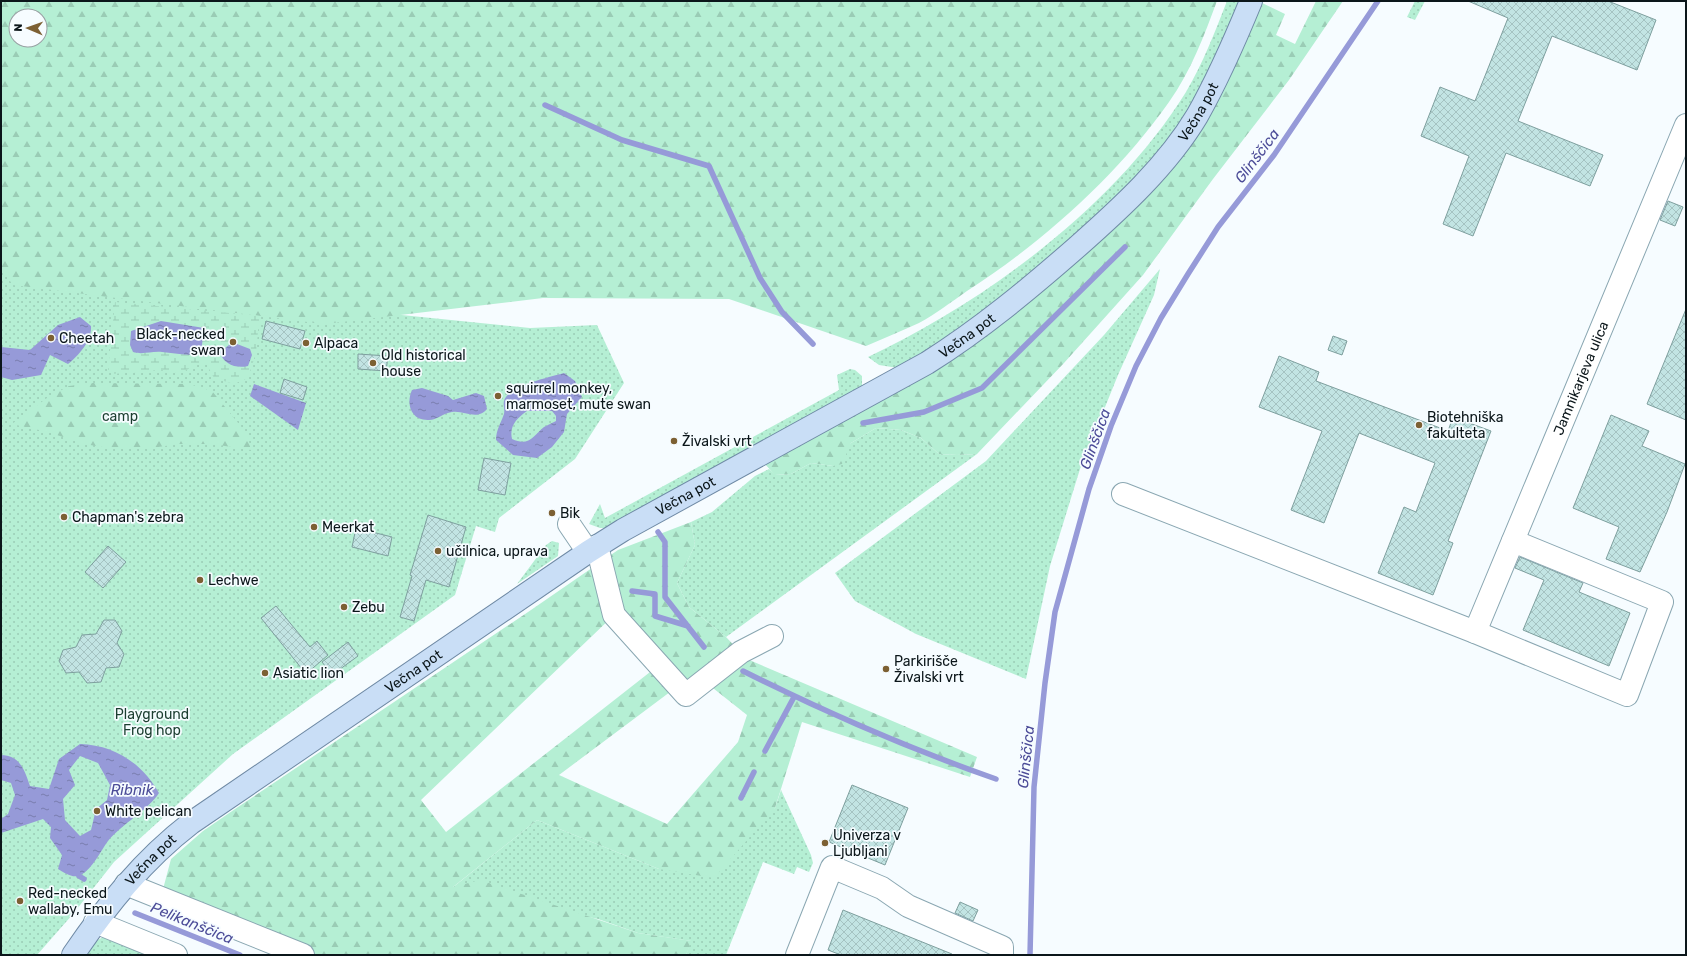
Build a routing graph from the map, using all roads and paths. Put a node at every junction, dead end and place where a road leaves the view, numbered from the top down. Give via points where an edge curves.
1 (1251, 1) edge
2 (1686, 125) edge
3 (1123, 494) dead end
4 (569, 524) dead end
5 (1513, 541) junction
6 (592, 549) junction
7 (1475, 632) junction
8 (772, 636) dead end
9 (126, 884) junction
10 (96, 922) junction
11 (267, 948) edge
12 (73, 955) edge
13 (176, 955) edge
14 (303, 955) edge
15 (797, 955) edge
16 (1002, 955) edge

1 - 6 main road, Večna pot via 1220,72 1197,116 1170,153 1137,191 1097,229 1003,310 965,339 927,363
2 - 5 street, Jamnikarjeva ulica
3 - 7 street
4 - 6 street
5 - 7 street, Jamnikarjeva ulica
5 - 7 street via 1662,602 1627,695
6 - 8 street via 614,615 686,695 741,652
6 - 9 main road, Večna pot via 191,823 160,849
9 - 10 main road, Večna pot
9 - 11 street
10 - 12 main road, Večna pot
10 - 13 street
11 - 14 street
15 - 16 street via 832,867 882,888 908,906 1002,947

